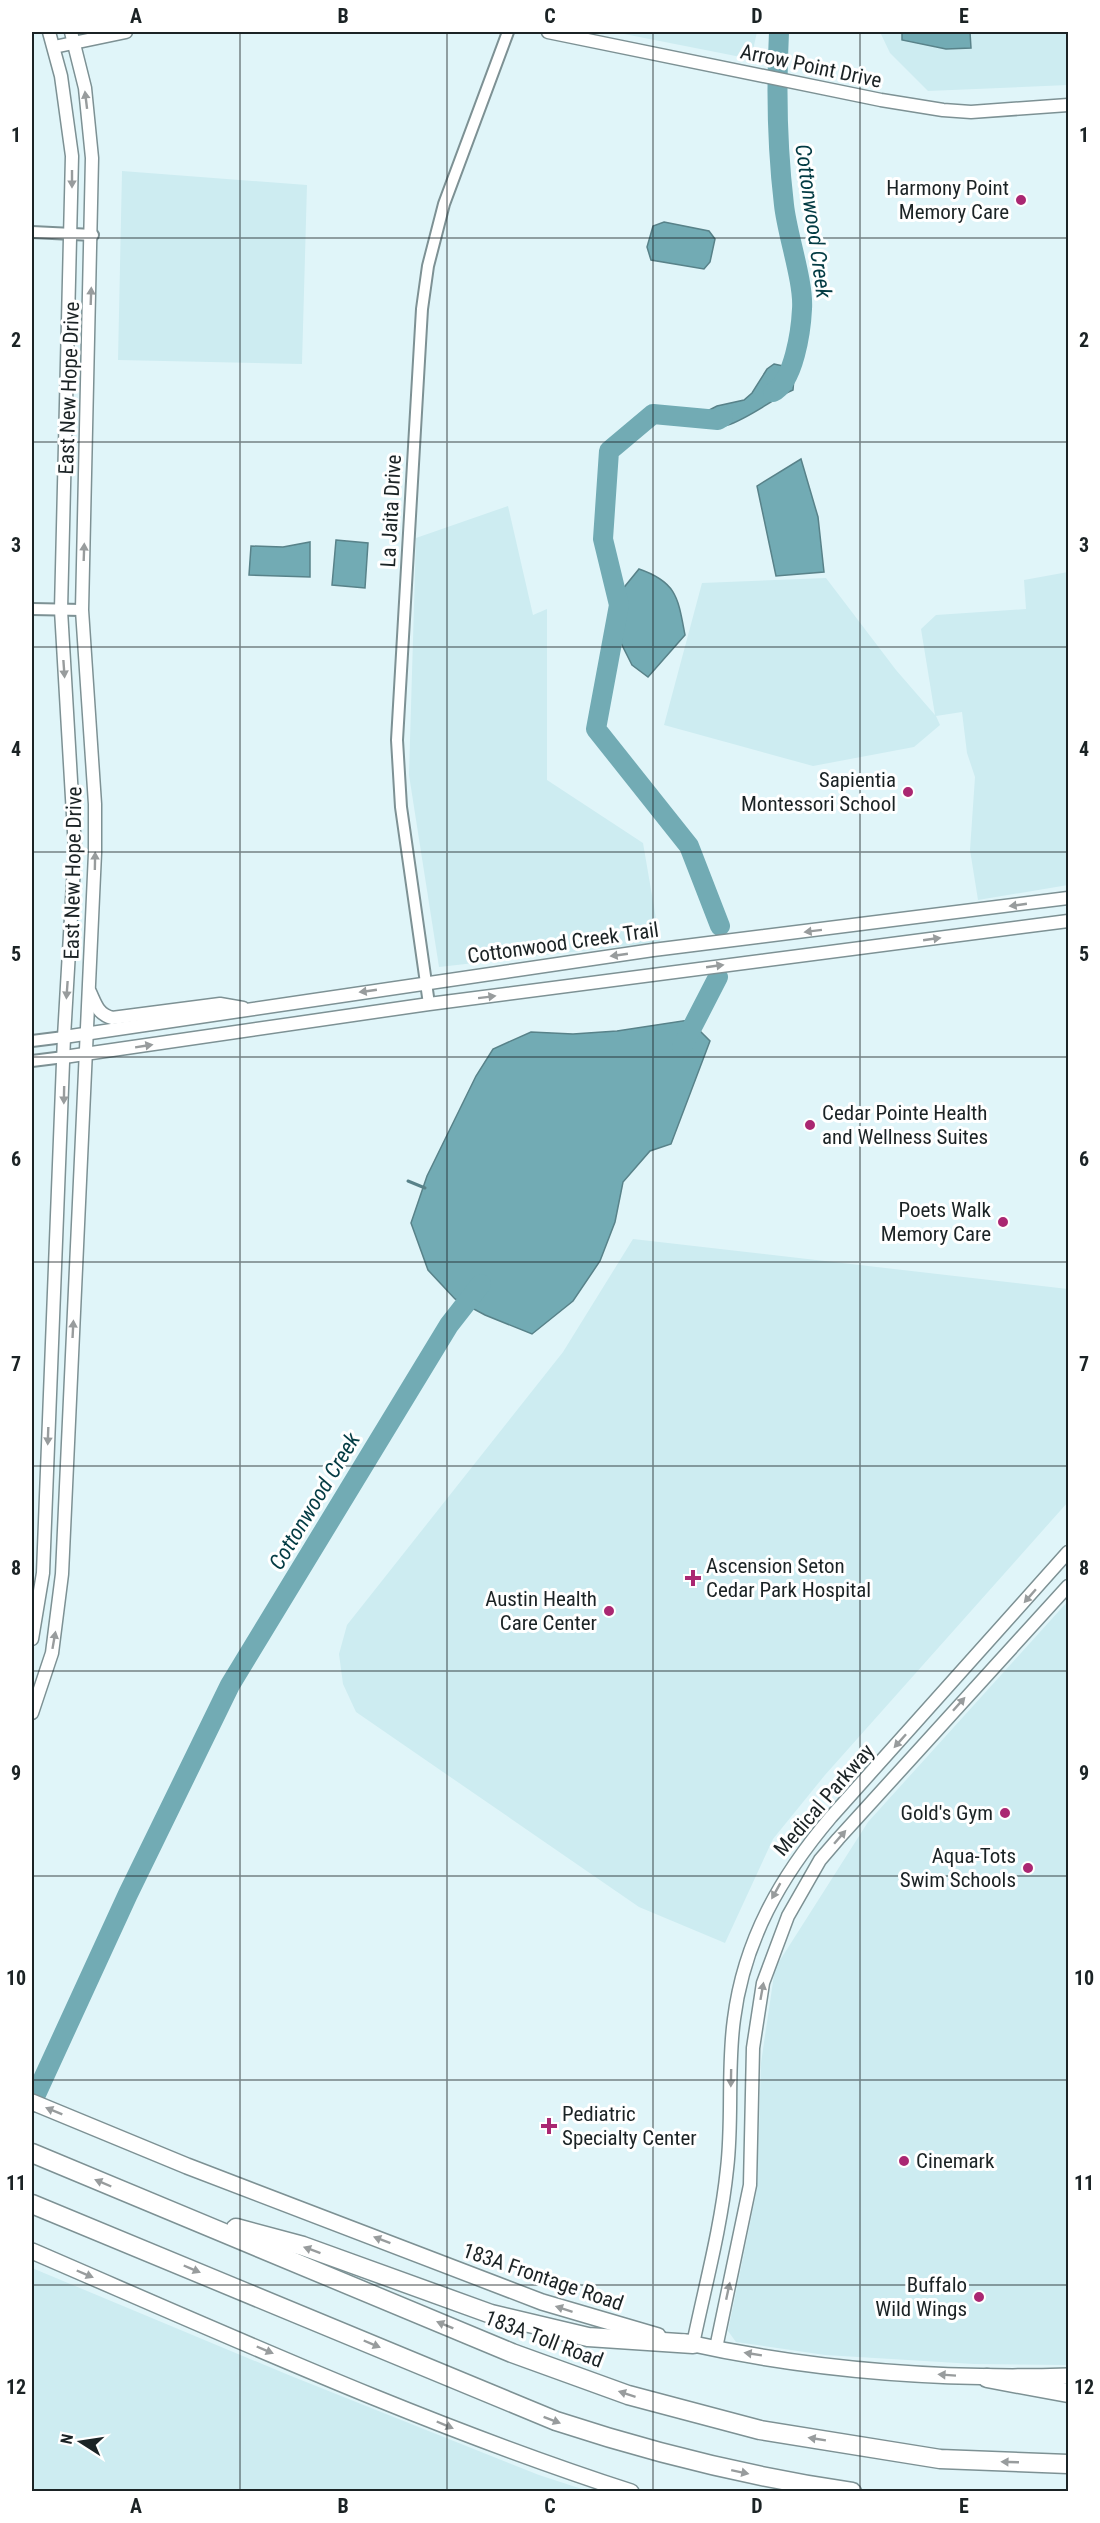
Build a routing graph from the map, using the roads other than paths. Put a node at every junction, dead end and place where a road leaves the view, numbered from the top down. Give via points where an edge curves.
1 (49, 32) edge
2 (126, 32) edge
3 (508, 32) edge
4 (548, 32) edge
5 (73, 37) edge
6 (54, 47) junction
7 (1068, 105) edge
8 (32, 232) edge
9 (72, 234) junction
10 (93, 235) junction
11 (32, 609) edge
12 (62, 610) junction
13 (82, 610) junction
14 (1068, 898) edge
15 (1068, 921) edge
16 (426, 982) junction
17 (89, 990) junction
18 (429, 1004) junction
19 (256, 1010) junction
20 (86, 1033) junction
21 (64, 1037) junction
22 (32, 1041) edge
23 (86, 1054) junction
24 (64, 1057) junction
25 (32, 1061) edge
26 (51, 1378) junction
27 (71, 1388) junction
28 (1068, 1552) edge
29 (1068, 1586) edge
30 (32, 1639) edge
31 (35, 1695) edge
32 (32, 1713) edge
33 (865, 1781) junction
34 (878, 1795) junction
35 (732, 2047) junction
36 (753, 2048) junction
37 (32, 2102) edge
38 (32, 2153) edge
39 (32, 2204) edge
40 (157, 2205) junction
41 (32, 2251) edge
42 (693, 2344) junction
43 (716, 2348) junction
44 (1068, 2376) edge
45 (987, 2378) junction
46 (1068, 2392) edge
47 (1068, 2464) edge
48 (632, 2492) edge
49 (852, 2492) edge

1 - 6 street, East New Hope Drive
2 - 5 street
3 - 16 street, La Jaita Drive via 444,204 422,309 397,740 401,807
4 - 7 street, Arrow Point Drive via 882,100 970,112
5 - 6 street
10 -> 5 street, East New Hope Drive via 90,133
6 -> 9 street, East New Hope Drive via 72,156
8 - 9 street
9 - 10 street
9 - 12 street, East New Hope Drive
13 -> 10 street, East New Hope Drive
11 - 12 street
12 - 13 street
12 -> 21 street, East New Hope Drive via 75,849
17 -> 13 street, East New Hope Drive via 96,804
14 -> 16 street, Cottonwood Creek Trail
18 -> 15 street, Cottonwood Creek Trail
16 - 18 street, La Jaita Drive
16 -> 19 street, Cottonwood Creek Trail
17 - 19 street via 97,1010 112,1018 220,1004
17 - 20 street, East New Hope Drive
23 -> 18 street, Cottonwood Creek Trail
19 - 20 street, Cottonwood Creek Trail
20 - 21 street, Cottonwood Creek Trail
20 - 23 street, East New Hope Drive
21 - 22 street
21 - 24 street, East New Hope Drive
23 - 24 street, Cottonwood Creek Trail
27 -> 23 street, East New Hope Drive
24 - 25 street
24 -> 26 street, East New Hope Drive
26 - 27 street
26 -> 30 street, East New Hope Drive via 43,1573
31 -> 27 street, East New Hope Drive via 52,1653 59,1608
28 -> 33 street, Medical Parkway
34 -> 29 street, Medical Parkway
31 - 32 street, East New Hope Drive
33 - 34 street
33 -> 35 street, Medical Parkway via 804,1849 773,1896 748,1954 739,1988
36 -> 34 street, Medical Parkway via 763,1983 788,1916 820,1860
35 - 36 street
35 -> 42 street, Medical Parkway via 726,2180
43 -> 36 street, Medical Parkway via 750,2185
42 -> 37 main road, 183A Frontage Road via 542,2302
40 -> 38 highway, 183A Toll Road
39 -> 49 highway via 556,2421 635,2447 708,2465
42 -> 40 highway via 588,2337 491,2314 303,2246
47 -> 40 highway, 183A Toll Road via 940,2459 760,2430 628,2395 502,2348
41 -> 48 main road via 463,2432
42 - 43 main road, 183A Frontage Road
45 -> 43 main road, 183A Frontage Road via 822,2365
44 - 45 main road, 183A Frontage Road
45 - 46 highway

